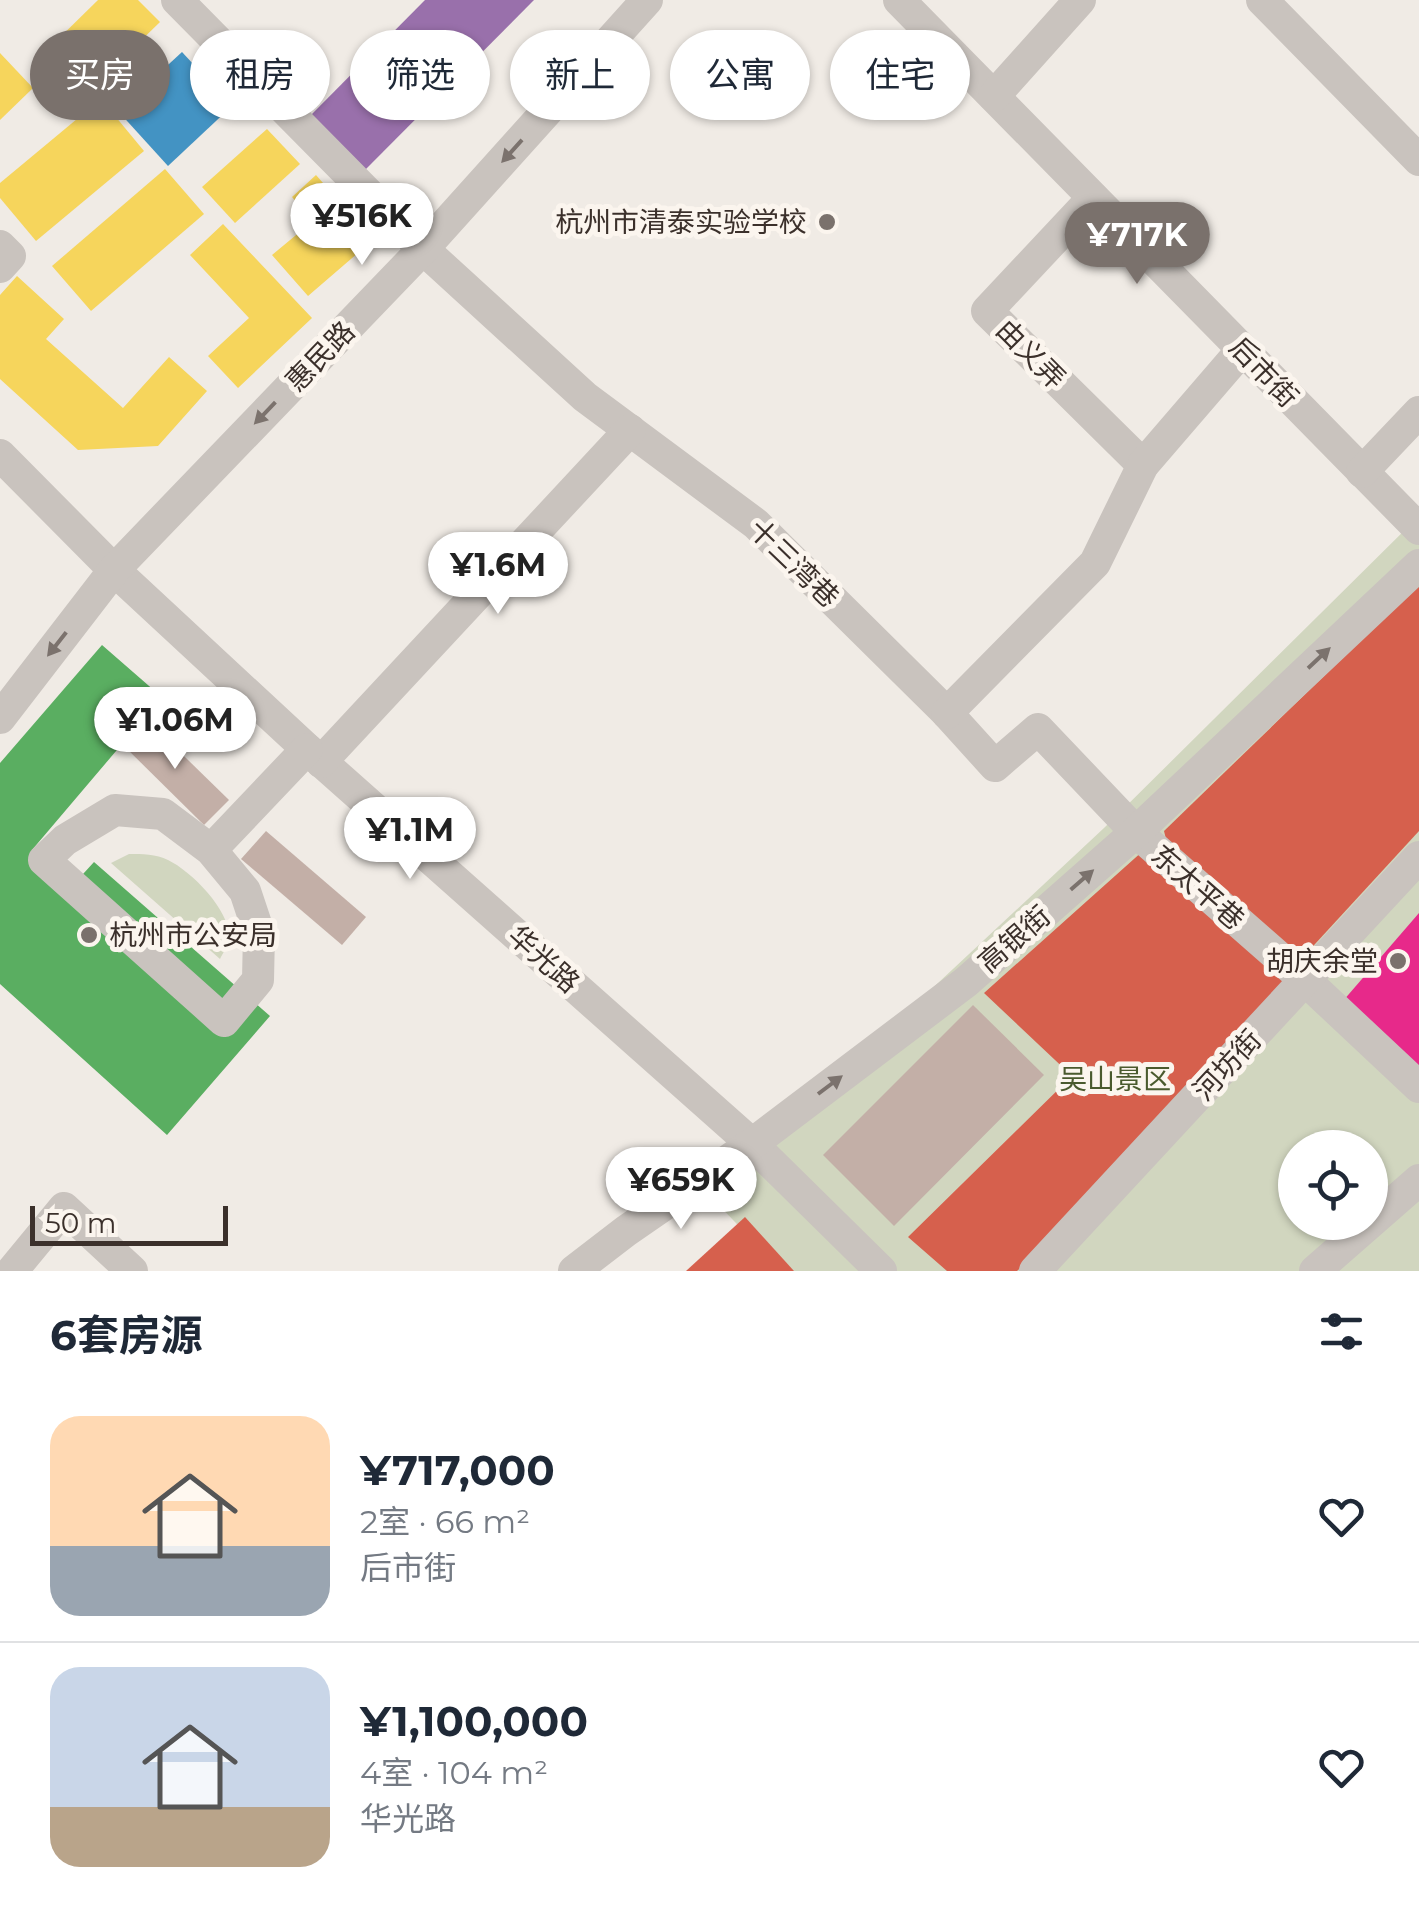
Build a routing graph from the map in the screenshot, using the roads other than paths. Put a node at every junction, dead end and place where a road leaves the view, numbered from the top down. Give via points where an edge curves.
1 (177, 0) edge
2 (647, 0) edge
3 (899, 0) edge
4 (1080, 0) edge
5 (1262, 0) edge
6 (994, 96) junction
7 (1419, 160) edge
8 (1093, 198) junction
9 (0, 246) edge
10 (423, 250) junction
11 (0, 266) edge
12 (1242, 350) junction
13 (1419, 412) edge
14 (630, 430) junction
15 (0, 454) edge
16 (1143, 465) junction
17 (1362, 472) junction
18 (1419, 529) edge
19 (1419, 565) edge
20 (114, 570) junction
21 (947, 714) junction
22 (0, 718) edge
23 (314, 755) junction
24 (1136, 832) junction
25 (210, 850) junction
26 (1419, 858) edge
27 (1306, 981) junction
28 (1419, 1086) edge
29 (752, 1144) junction
30 (1419, 1180) edge
31 (12, 1271) edge
32 (132, 1271) edge
33 (574, 1271) edge
34 (880, 1271) edge
35 (1035, 1271) edge
36 (1314, 1271) edge

1 - 10 street, 十三湾巷
2 -> 10 street, 惠民路
3 - 6 street, 后市街
4 - 6 street
5 - 7 street
6 - 8 street, 后市街
8 - 12 street, 后市街
8 - 16 street, 由义弄 via 987,311
9 - 11 street via 10,256
10 - 14 street, 十三湾巷
10 -> 20 street, 惠民路
12 - 16 street
12 - 17 street, 后市街
13 - 17 street
14 - 21 street, 十三湾巷 via 756,524
14 - 23 street
15 - 20 street, 华光路
16 - 21 street via 1095,563
17 - 18 street, 后市街
24 -> 19 street, 高银街
20 -> 22 street, 惠民路
20 - 23 street, 华光路
21 - 24 street, 十三湾巷 via 996,766 1038,729
23 - 25 street
23 - 29 street, 华光路
24 - 27 street, 东太平巷
29 -> 24 street, 高银街 via 966,982
25 - 25 street via 163,814 115,810 44,860 224,1021 258,980 258,933 245,892
26 - 27 street, 河坊街
27 - 28 street, 东太平巷
27 - 35 street, 河坊街
29 - 33 street, 高银街
29 - 34 street, 华光路
30 - 36 street
31 - 32 street via 64,1208

